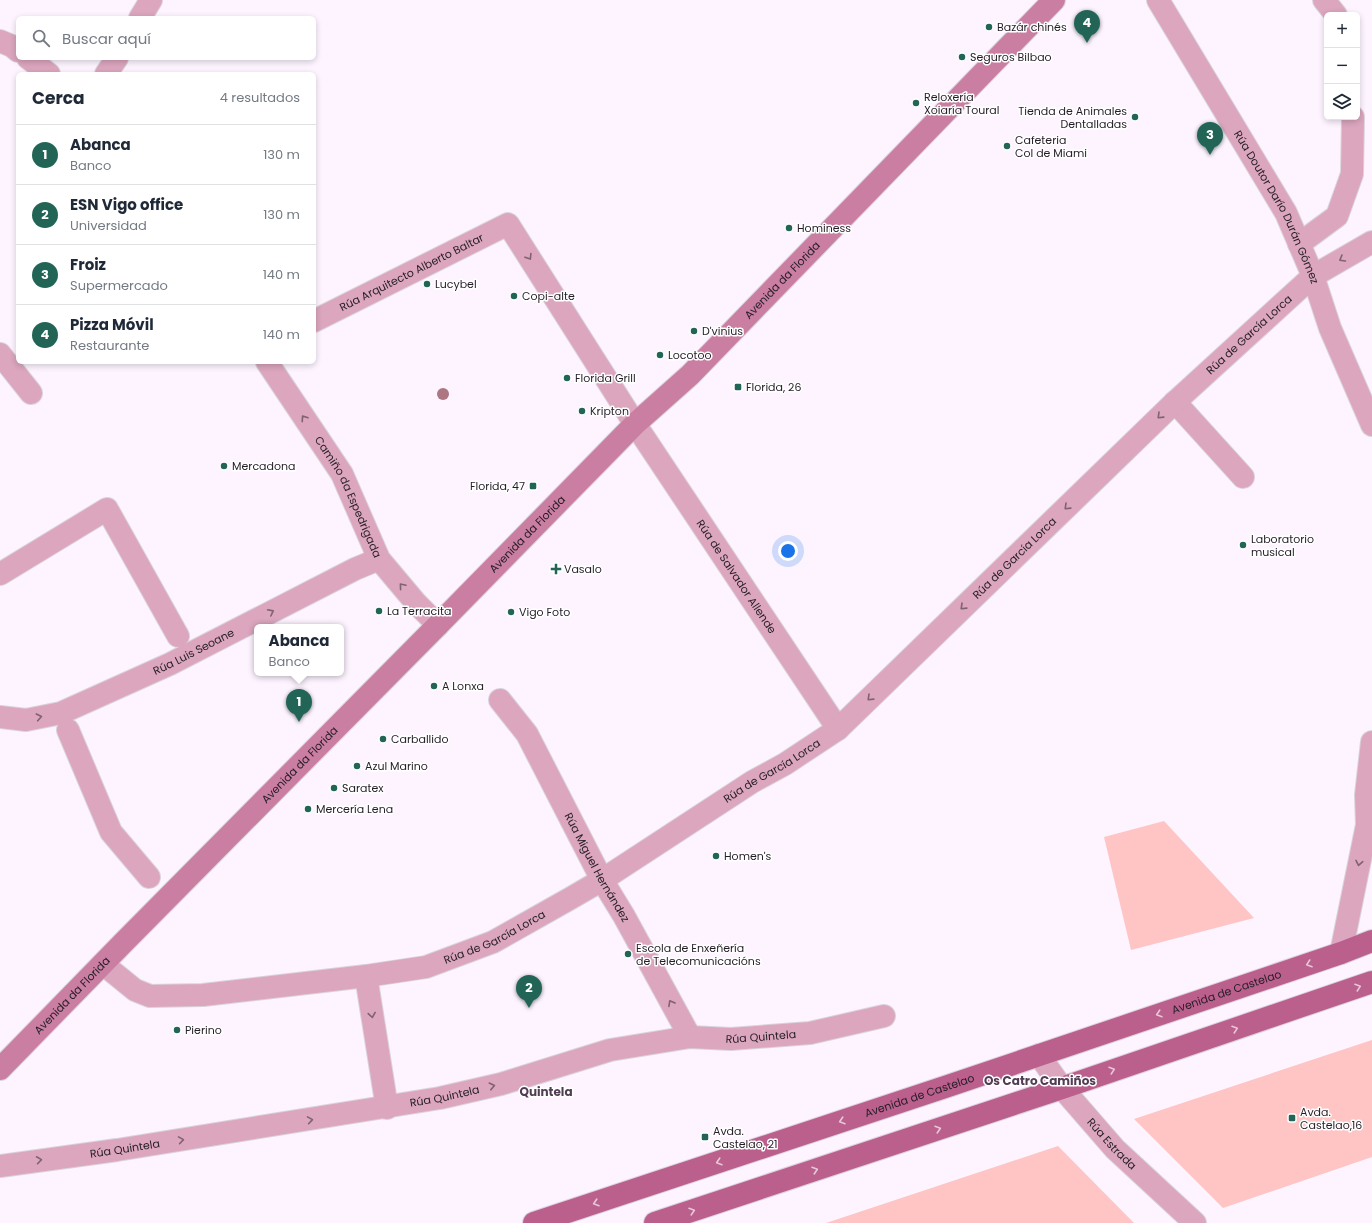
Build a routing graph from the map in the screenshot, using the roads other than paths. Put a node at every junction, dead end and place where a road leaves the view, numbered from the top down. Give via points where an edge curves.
1 (151, 0) edge
2 (1054, 0) edge
3 (1158, 0) edge
4 (1324, 0) edge
5 (1334, 12) edge
6 (141, 16) edge
7 (0, 41) edge
8 (16, 49) edge
9 (31, 60) edge
10 (116, 60) edge
11 (46, 72) edge
12 (107, 72) edge
13 (1353, 120) edge
14 (508, 224) joint
15 (1372, 242) edge
16 (1299, 244) junction
17 (1313, 276) junction
18 (316, 320) edge
19 (0, 354) edge
20 (268, 364) edge
21 (31, 393) dead end
22 (1175, 402) junction
23 (635, 424) junction
24 (1372, 425) edge
25 (1243, 477) dead end
26 (379, 558) junction
27 (0, 574) edge
28 (438, 625) junction
29 (178, 636) dead end
30 (500, 700) dead end
31 (0, 717) edge
32 (838, 729) junction
33 (68, 730) dead end
34 (1372, 742) edge
35 (1369, 827) edge
36 (149, 877) dead end
37 (602, 880) junction
38 (1372, 941) edge
39 (1341, 953) junction
40 (103, 964) junction
41 (366, 976) junction
42 (1372, 982) edge
43 (884, 1016) dead end
44 (690, 1037) junction
45 (1039, 1055) junction
46 (0, 1069) edge
47 (1062, 1088) junction
48 (387, 1108) junction
49 (0, 1166) edge
50 (534, 1223) edge
51 (655, 1223) edge
52 (1195, 1223) edge

1 - 6 street
2 - 23 main road, Avenida da Florida via 690,375
3 - 16 street, Rúa Doutor Darío Durán Gómez via 1286,213
4 - 5 street
7 - 8 street
9 - 11 street
10 - 12 street
13 - 16 street via 1352,174 1337,216
14 - 18 street, Rúa Arquitecto Alberto Baltar
14 -> 23 street, Rúa de Salvador Allende
15 -> 17 street, Rúa de García Lorca
16 - 17 street, Rúa Doutor Darío Durán Gómez
17 - 22 street, Rúa de García Lorca
17 - 24 street, Rúa Doutor Darío Durán Gómez via 1330,328
19 - 21 street
26 -> 20 street, Camiño da Espedrigada via 342,474
22 - 25 street
22 -> 32 street, Rúa de García Lorca
23 - 28 main road, Avenida da Florida
23 - 32 street, Rúa de Salvador Allende
28 -> 26 street, Camiño da Espedrigada
31 -> 26 street, Rúa Luis Seoane via 26,720 62,713 170,664
27 - 29 street via 107,508
28 - 40 main road, Avenida da Florida
30 - 37 street, Rúa Miguel Hernández via 526,734
32 - 37 street, Rúa de García Lorca
33 - 36 street via 111,832
34 - 35 street via 1366,795
35 -> 39 street
37 - 41 street, Rúa de García Lorca via 493,942 426,967
44 -> 37 street, Rúa Miguel Hernández
38 - 39 main road, Avenida de Castelao
39 -> 45 main road, Avenida de Castelao
40 - 41 street, Rúa de García Lorca via 135,990 150,996 203,995
40 - 46 main road, Avenida da Florida
41 -> 48 street
47 -> 42 main road
43 - 44 street, Rúa Quintela via 810,1033 731,1039
48 -> 44 street, Rúa Quintela via 502,1084 610,1050
45 - 47 street, Rúa Estrada
45 -> 50 main road, Avenida de Castelao
51 -> 47 main road
47 - 52 street, Rúa Estrada via 1115,1149
49 -> 48 street, Rúa Quintela

